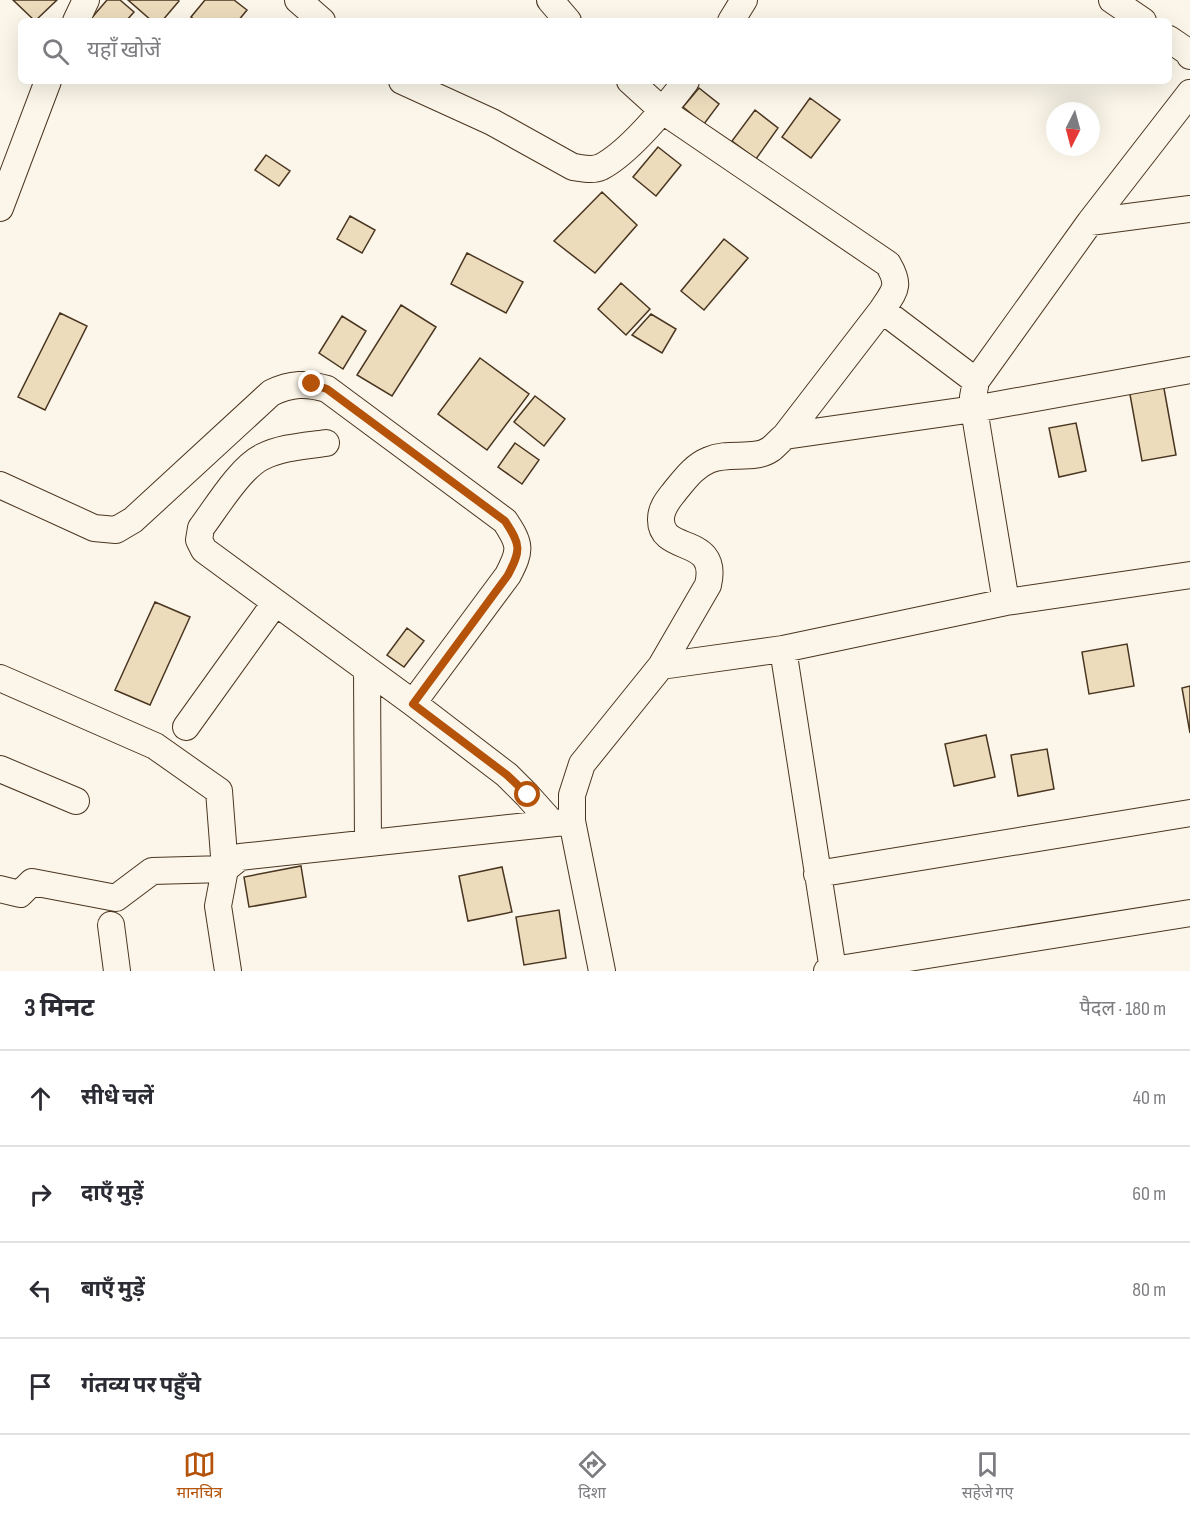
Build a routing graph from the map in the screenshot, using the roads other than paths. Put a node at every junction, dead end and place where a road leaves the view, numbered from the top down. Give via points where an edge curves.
1 (86, 0) edge
2 (298, 0) edge
3 (550, 0) edge
4 (744, 0) edge
5 (1113, 0) edge
6 (77, 18) edge
7 (319, 18) edge
8 (565, 18) edge
9 (733, 18) edge
10 (1139, 18) edge
11 (1172, 41) edge
12 (1190, 56) edge
13 (47, 84) edge
14 (409, 84) edge
15 (633, 84) edge
16 (684, 84) edge
17 (1190, 93) edge
18 (663, 111) junction
19 (0, 208) edge
20 (1190, 209) edge
21 (1090, 222) junction
22 (882, 310) junction
23 (1190, 370) edge
24 (976, 381) junction
25 (974, 409) junction
26 (784, 436) junction
27 (326, 443) dead end
28 (0, 485) edge
29 (1190, 575) edge
30 (1006, 602) junction
31 (274, 603) junction
32 (783, 649) junction
33 (661, 666) junction
34 (367, 671) junction
35 (0, 678) edge
36 (413, 704) junction
37 (186, 727) dead end
38 (0, 769) edge
39 (76, 801) dead end
40 (1190, 813) edge
41 (562, 822) junction
42 (368, 843) junction
43 (225, 869) junction
44 (817, 874) junction
45 (0, 889) edge
46 (1190, 913) edge
47 (111, 925) dead end
48 (830, 970) edge
49 (117, 971) edge
50 (228, 971) edge
51 (602, 971) edge

1 - 6 street
2 - 7 street
3 - 8 street
4 - 9 street
5 - 10 street
11 - 12 street
13 - 19 street
14 - 18 street via 492,122 573,167 586,169 599,168 619,155
15 - 18 street
16 - 18 street
17 - 21 street
18 - 22 street via 888,264 896,277 894,291
20 - 21 street
21 - 24 street
22 - 24 street
22 - 26 street
23 - 25 street
24 - 25 street
25 - 26 street
25 - 30 street
26 - 33 street via 771,449 757,455 710,459 691,471 666,503 661,516 664,531 674,541 699,550 707,558 710,576
27 - 31 street via 281,450 248,466 201,528 199,540 204,550
28 - 36 street via 94,528 116,530 133,520 271,393 297,384 327,389 505,521 517,539 518,557 508,575
29 - 30 street
30 - 32 street
31 - 34 street
31 - 37 street
32 - 33 street
32 - 44 street
33 - 41 street via 582,764
34 - 36 street
34 - 42 street
35 - 43 street via 155,746 219,790
36 - 41 street
38 - 39 street
40 - 44 street
41 - 42 street
41 - 51 street
42 - 43 street via 240,857
43 - 45 street via 152,871 116,898 32,882 20,894
43 - 50 street via 218,906
44 - 48 street
46 - 48 street
47 - 49 street

